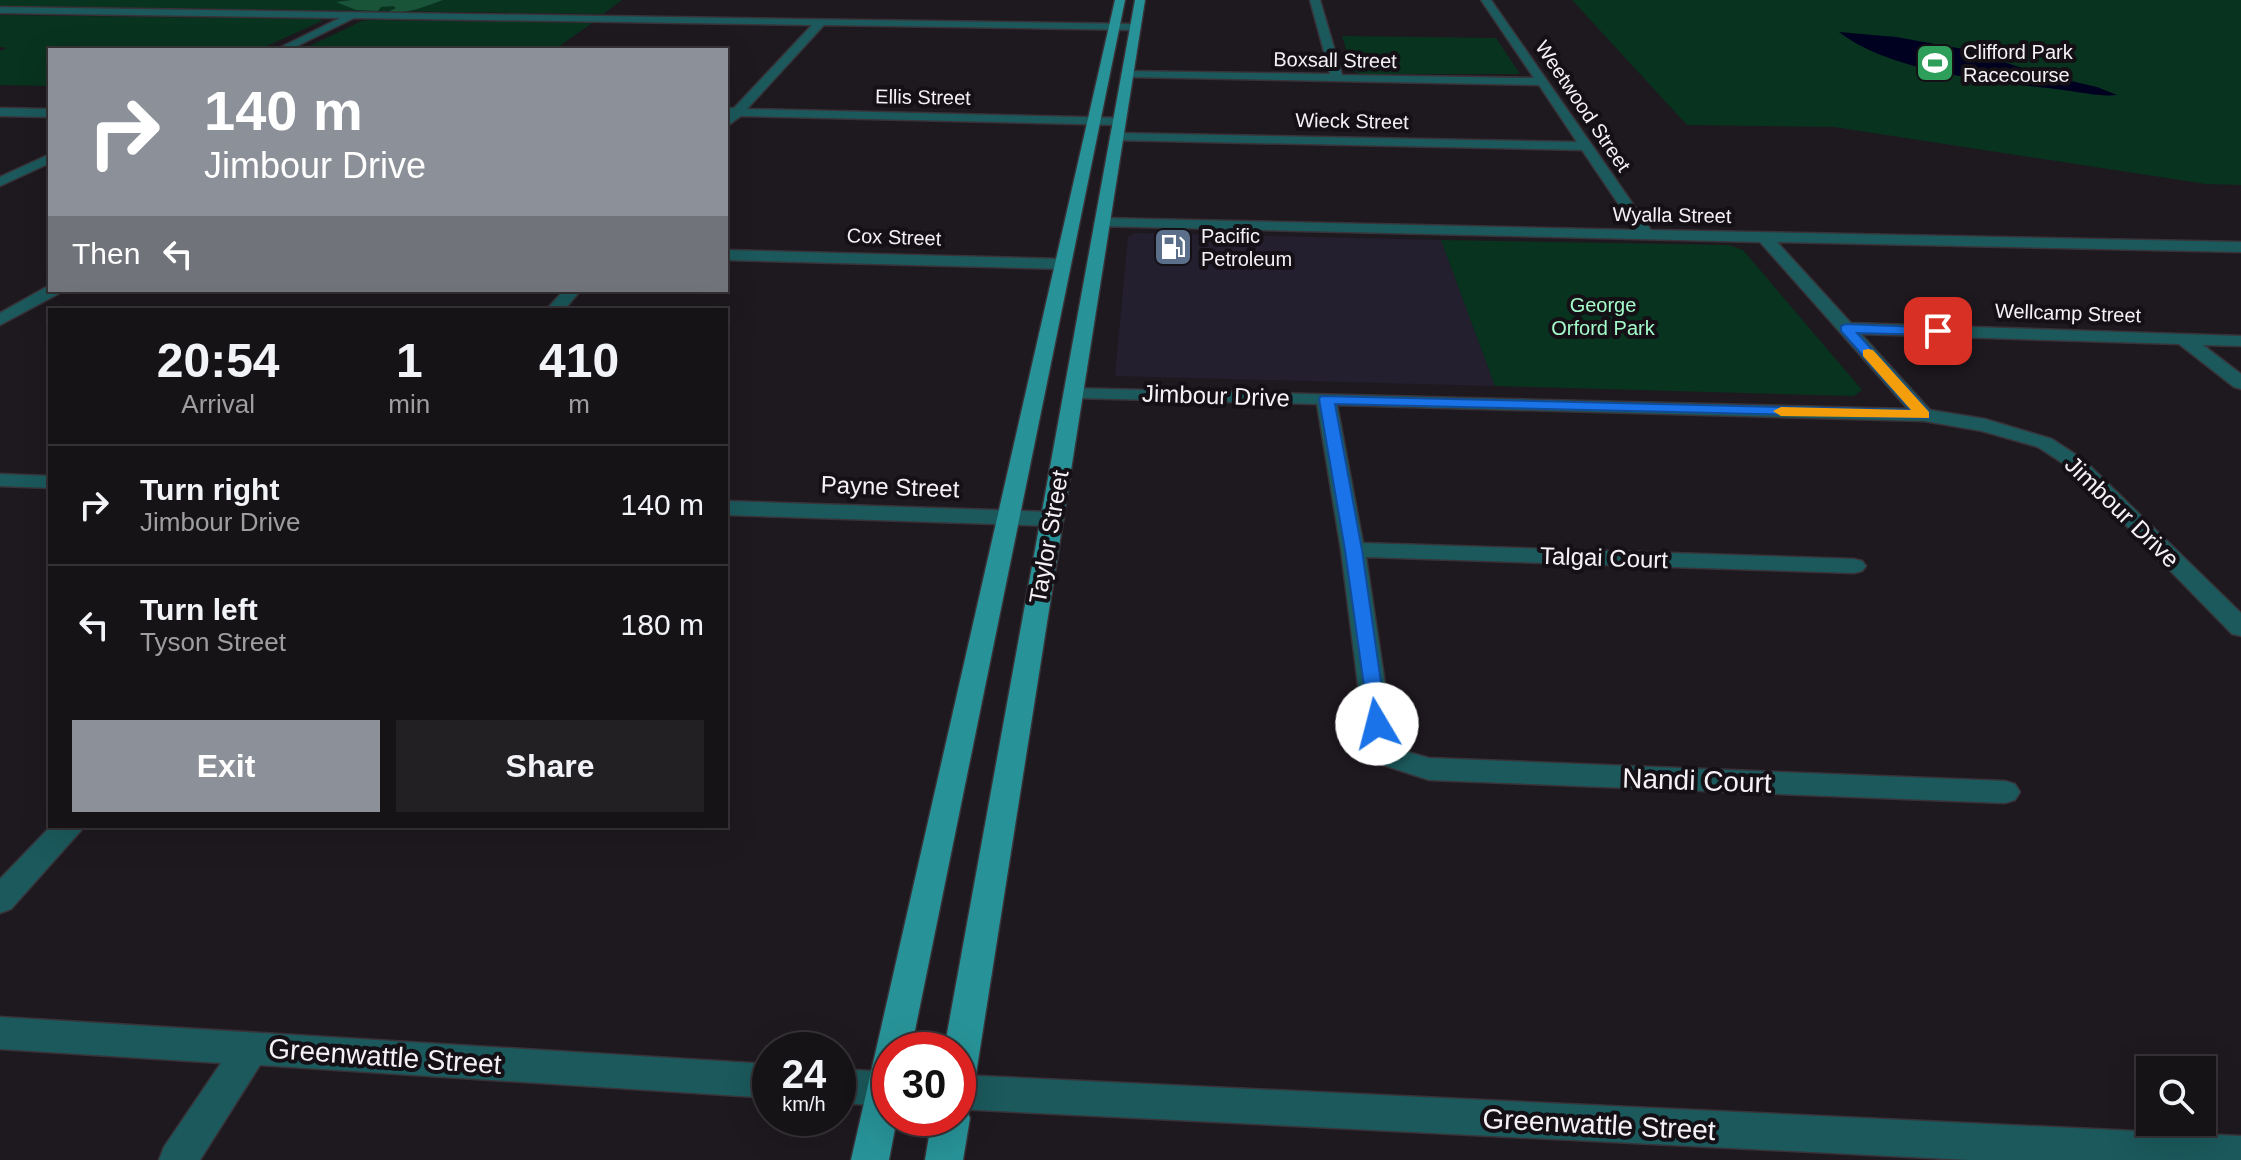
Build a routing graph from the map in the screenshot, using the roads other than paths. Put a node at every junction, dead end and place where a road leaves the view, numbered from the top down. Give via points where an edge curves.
1 (1120, 0) edge
2 (1140, 0) edge
3 (1315, 0) edge
4 (1486, 0) edge
5 (0, 10) edge
6 (355, 15) junction
7 (821, 22) junction
8 (1125, 27) junction
9 (284, 48) edge
10 (1127, 74) junction
11 (1337, 78) junction
12 (1542, 82) junction
13 (0, 112) edge
14 (731, 112) edge
15 (48, 113) edge
16 (1095, 120) junction
17 (1118, 129) junction
18 (1586, 146) junction
19 (48, 159) edge
20 (1, 181) edge
21 (1102, 223) junction
22 (1647, 235) junction
23 (1764, 237) junction
24 (2241, 247) edge
25 (728, 255) edge
26 (1061, 264) junction
27 (49, 292) edge
28 (571, 292) edge
29 (557, 308) edge
30 (0, 320) edge
31 (1846, 328) junction
32 (2183, 339) junction
33 (2241, 341) edge
34 (2241, 383) edge
35 (1074, 392) junction
36 (1326, 399) junction
37 (1924, 415) junction
38 (0, 480) edge
39 (48, 482) edge
40 (728, 508) edge
41 (1009, 517) junction
42 (1053, 519) junction
43 (1353, 550) junction
44 (1854, 566) dead end
45 (2241, 628) edge
46 (2005, 792) dead end
47 (68, 828) edge
48 (0, 900) edge
49 (897, 1032) edge
50 (965, 1032) edge
51 (0, 1033) edge
52 (252, 1047) junction
53 (752, 1080) edge
54 (976, 1093) edge
55 (875, 1136) edge
56 (948, 1136) edge
57 (2241, 1155) edge
58 (178, 1160) edge
59 (870, 1160) edge
60 (944, 1160) edge

1 - 8 main road, Taylor Street
2 - 8 main road, Taylor Street
3 - 11 street
4 - 12 street, Weetwood Street
5 - 6 street
6 - 7 street
6 - 9 street
7 - 8 street
7 - 14 street
8 - 10 main road, Taylor Street
8 - 16 main road, Taylor Street
10 - 11 street, Boxsall Street
10 - 17 main road, Taylor Street
11 - 12 street, Boxsall Street
12 - 18 street, Weetwood Street
13 - 15 street
14 - 16 street, Ellis Street
16 - 17 street, Ellis Street
16 - 26 main road, Taylor Street
17 - 18 street, Wieck Street
17 - 21 main road, Taylor Street
18 - 22 street, Weetwood Street
19 - 20 street
21 - 22 street, Wyalla Street
21 - 26 main road via 1083,228 1075,254
21 - 35 main road, Taylor Street
22 - 23 street, Wyalla Street
23 - 24 street, Wyalla Street
23 - 31 street
25 - 26 street, Cox Street
26 - 41 main road, Taylor Street
27 - 30 street
28 - 29 street
31 - 32 street, Wellcamp Street
31 - 37 street
32 - 33 street, Wellcamp Street
32 - 34 street
35 - 36 street, Jimbour Drive
35 - 42 main road, Taylor Street
36 - 37 street, Jimbour Drive
36 - 43 street
37 - 45 street, Jimbour Drive via 1985,425 2045,443 2077,464
38 - 39 street
40 - 41 street, Payne Street
41 - 42 street, Payne Street
41 - 49 main road, Taylor Street
42 - 50 main road, Taylor Street
43 - 44 street, Talgai Court
43 - 46 street, Nandi Court via 1377,724 1390,757 1429,769
47 - 48 street
51 - 52 street, Greenwattle Street
52 - 53 street, Greenwattle Street
52 - 58 street
54 - 57 street, Greenwattle Street
55 - 59 main road
56 - 60 main road

